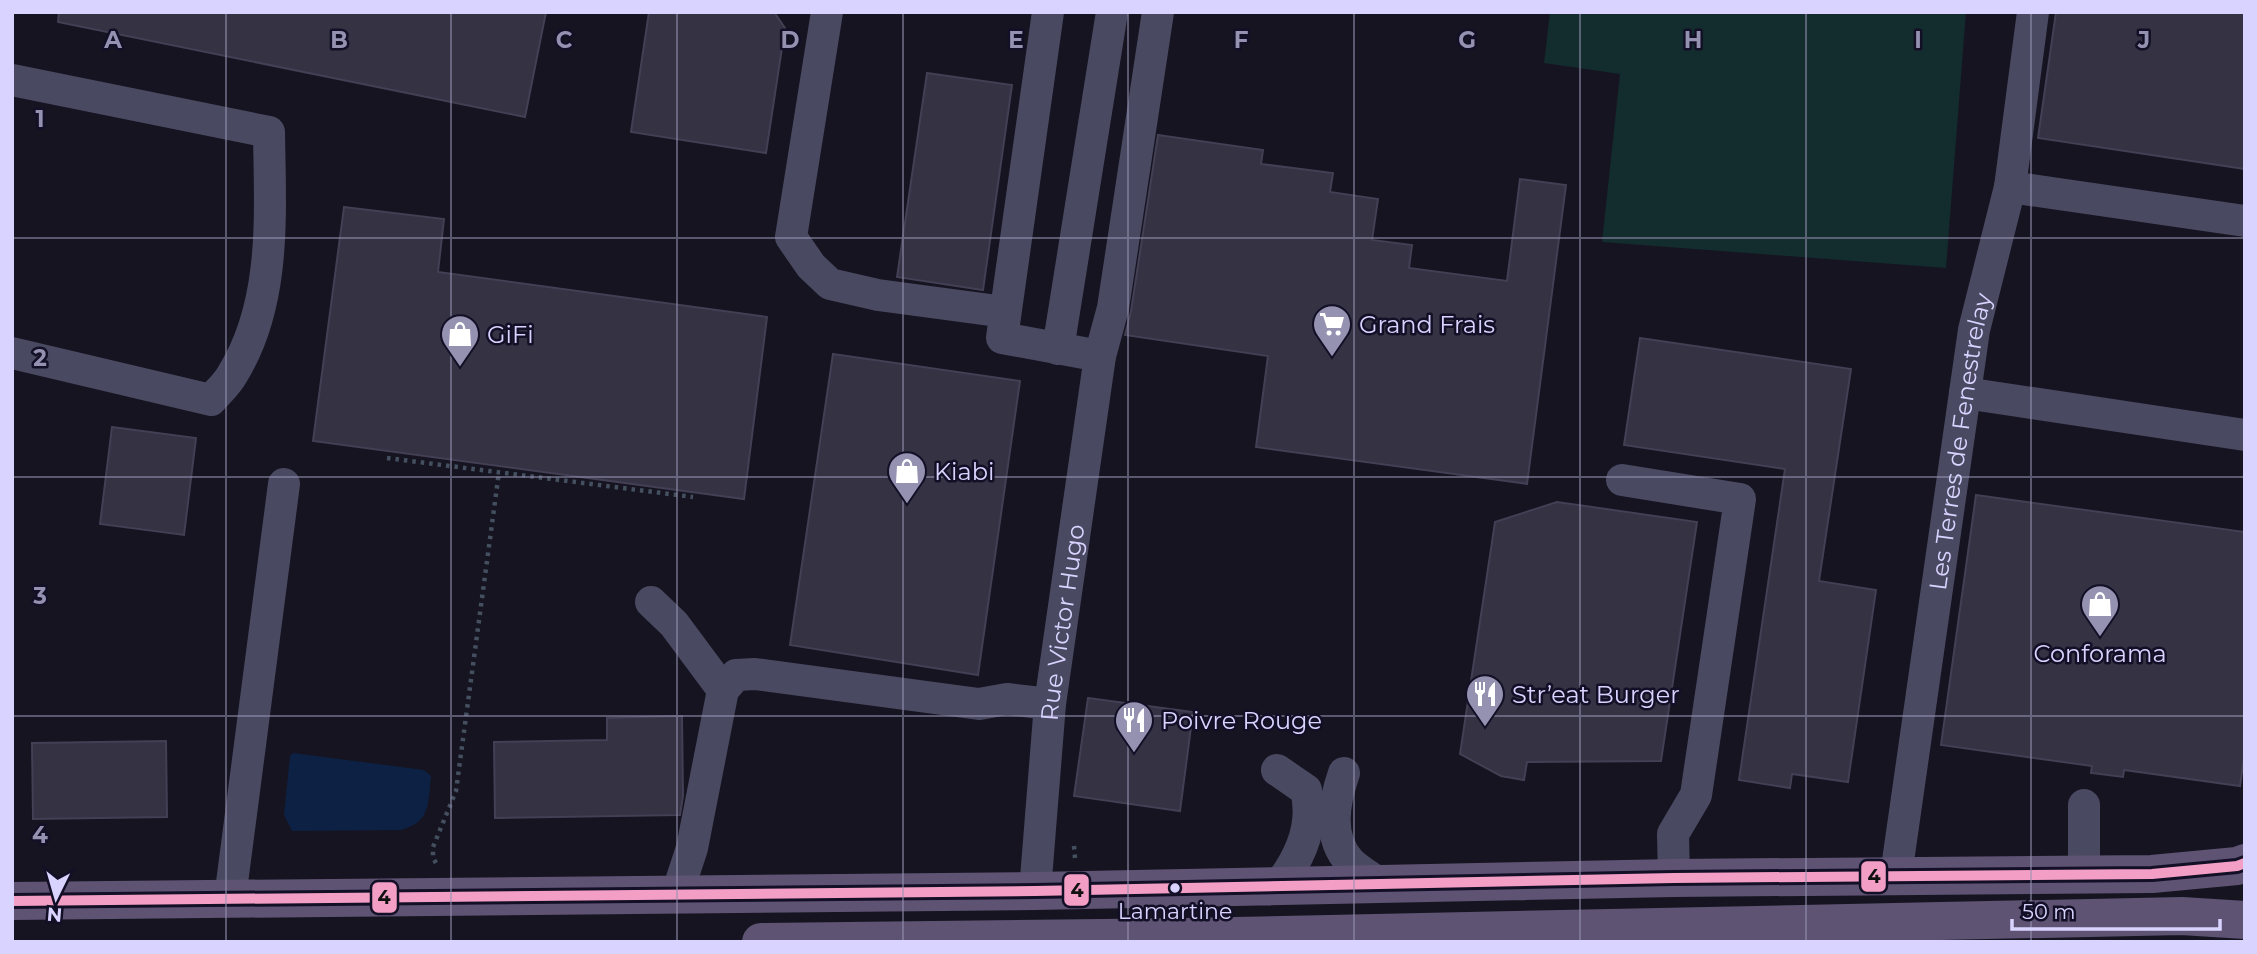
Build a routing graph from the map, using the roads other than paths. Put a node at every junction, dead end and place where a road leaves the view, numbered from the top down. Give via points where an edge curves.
1 (827, 12) edge
2 (1048, 12) edge
3 (1112, 12) edge
4 (1157, 12) edge
5 (2034, 12) edge
6 (12, 80) edge
7 (2010, 187) junction
8 (2245, 220) edge
9 (1005, 312) junction
10 (1058, 349) junction
11 (12, 353) edge
12 (1100, 356) junction
13 (1965, 393) junction
14 (2245, 435) edge
15 (1622, 480) dead end
16 (284, 484) dead end
17 (651, 602) dead end
18 (723, 690) junction
19 (1051, 704) junction
20 (1276, 770) dead end
21 (1344, 773) dead end
22 (2084, 805) dead end
23 (2245, 863) edge
24 (2084, 874) junction
25 (1896, 875) junction
26 (1674, 878) junction
27 (1279, 885) junction
28 (1381, 885) junction
29 (1035, 891) junction
30 (677, 894) junction
31 (230, 898) junction
32 (12, 901) edge
33 (2245, 920) edge
34 (2041, 930) edge
35 (1701, 933) edge
36 (1312, 938) edge
37 (761, 942) edge

1 - 9 street via 791,237 830,284
2 - 9 street
3 - 10 street
4 - 12 street, Rue Victor Hugo via 1113,308
5 - 7 street, Les Terres de Fenestrelay
6 - 11 street via 269,132 270,216 266,280 252,336 232,376 211,400
7 - 8 street
7 - 13 street, Les Terres de Fenestrelay via 1974,330
9 - 10 street via 1002,338
10 - 12 street
12 - 19 street, Rue Victor Hugo
13 - 14 street
13 - 25 street, Les Terres de Fenestrelay
15 - 26 street via 1740,499 1696,795 1673,834
16 - 31 street
17 - 18 street via 674,624
18 - 19 street via 736,675 755,674 979,704 1007,699
18 - 30 street via 692,848
19 - 29 street, Rue Victor Hugo
20 - 27 street via 1306,790 1309,802 1309,823 1299,856
21 - 28 street via 1335,803 1335,837 1352,864
22 - 24 street
23 - 24 main road via 2152,874
24 - 25 main road
25 - 26 main road
26 - 28 main road
27 - 28 main road
27 - 29 main road
29 - 30 main road
30 - 31 main road
31 - 32 main road
33 - 34 main road via 2182,916
34 - 35 main road
35 - 36 main road
36 - 37 main road

